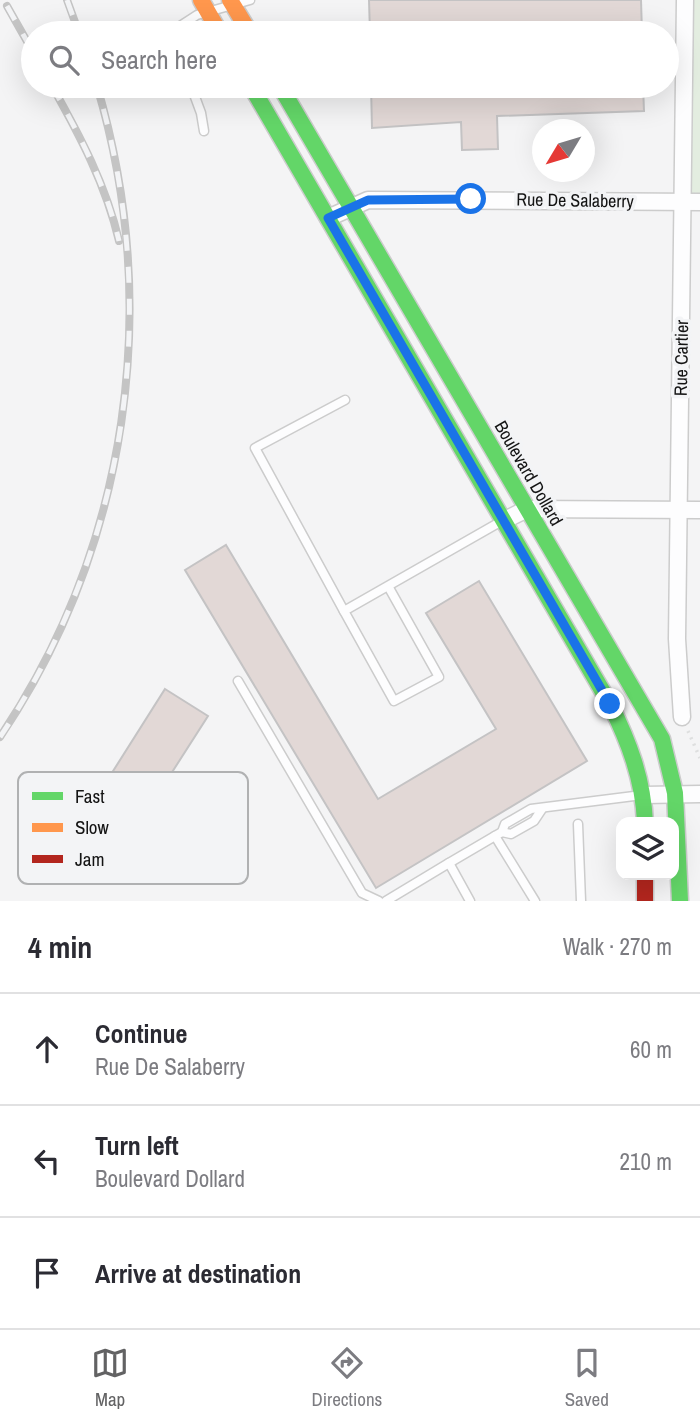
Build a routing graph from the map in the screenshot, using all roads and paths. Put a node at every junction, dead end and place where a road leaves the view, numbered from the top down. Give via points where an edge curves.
1 (250, 0) edge
2 (685, 0) edge
3 (232, 3) edge
4 (205, 6) edge
5 (186, 21) edge
6 (243, 21) edge
7 (195, 98) edge
8 (258, 98) edge
9 (287, 98) edge
10 (204, 131) dead end
11 (683, 202) junction
12 (700, 202) edge
13 (350, 206) junction
14 (328, 218) junction
15 (345, 400) dead end
16 (527, 509) junction
17 (679, 510) junction
18 (700, 510) edge
19 (503, 521) junction
20 (388, 586) junction
21 (344, 611) junction
22 (238, 681) dead end
23 (682, 717) joint
24 (700, 758) edge
25 (675, 793) junction
26 (700, 794) edge
27 (645, 795) junction
28 (645, 817) edge
29 (578, 824) dead end
30 (498, 834) junction
31 (449, 863) junction
32 (645, 880) edge
33 (379, 901) edge
34 (386, 901) edge
35 (470, 901) edge
36 (535, 901) edge
37 (581, 901) edge
38 (645, 901) edge
39 (680, 901) edge

1 - 3 lane
2 - 11 street, Rue Cartier
3 - 4 lane
3 - 6 main road
4 - 5 lane
7 - 10 lane
8 - 14 main road
9 - 13 main road, Boulevard Dollard
11 - 12 street, Rue De Salaberry
11 - 13 street, Rue De Salaberry via 368,200
11 - 17 street, Rue Cartier
13 - 14 street, Rue De Salaberry
13 - 16 main road, Boulevard Dollard
14 - 19 main road
15 - 21 lane via 255,448
16 - 17 street
16 - 19 street
16 - 25 main road, Boulevard Dollard via 662,738
17 - 18 street
17 - 23 street, Rue Cartier via 677,639
19 - 20 lane
19 - 27 main road via 610,704 635,755
20 - 21 lane
20 - 21 lane via 439,677 394,701
22 - 33 lane via 362,893
23 - 24 path
25 - 26 street
25 - 27 street
25 - 39 main road, Boulevard Dollard
27 - 28 main road
27 - 30 lane via 542,809 534,821 510,834
29 - 37 lane
30 - 31 lane
30 - 36 lane
31 - 34 lane
31 - 35 lane
32 - 38 main road

